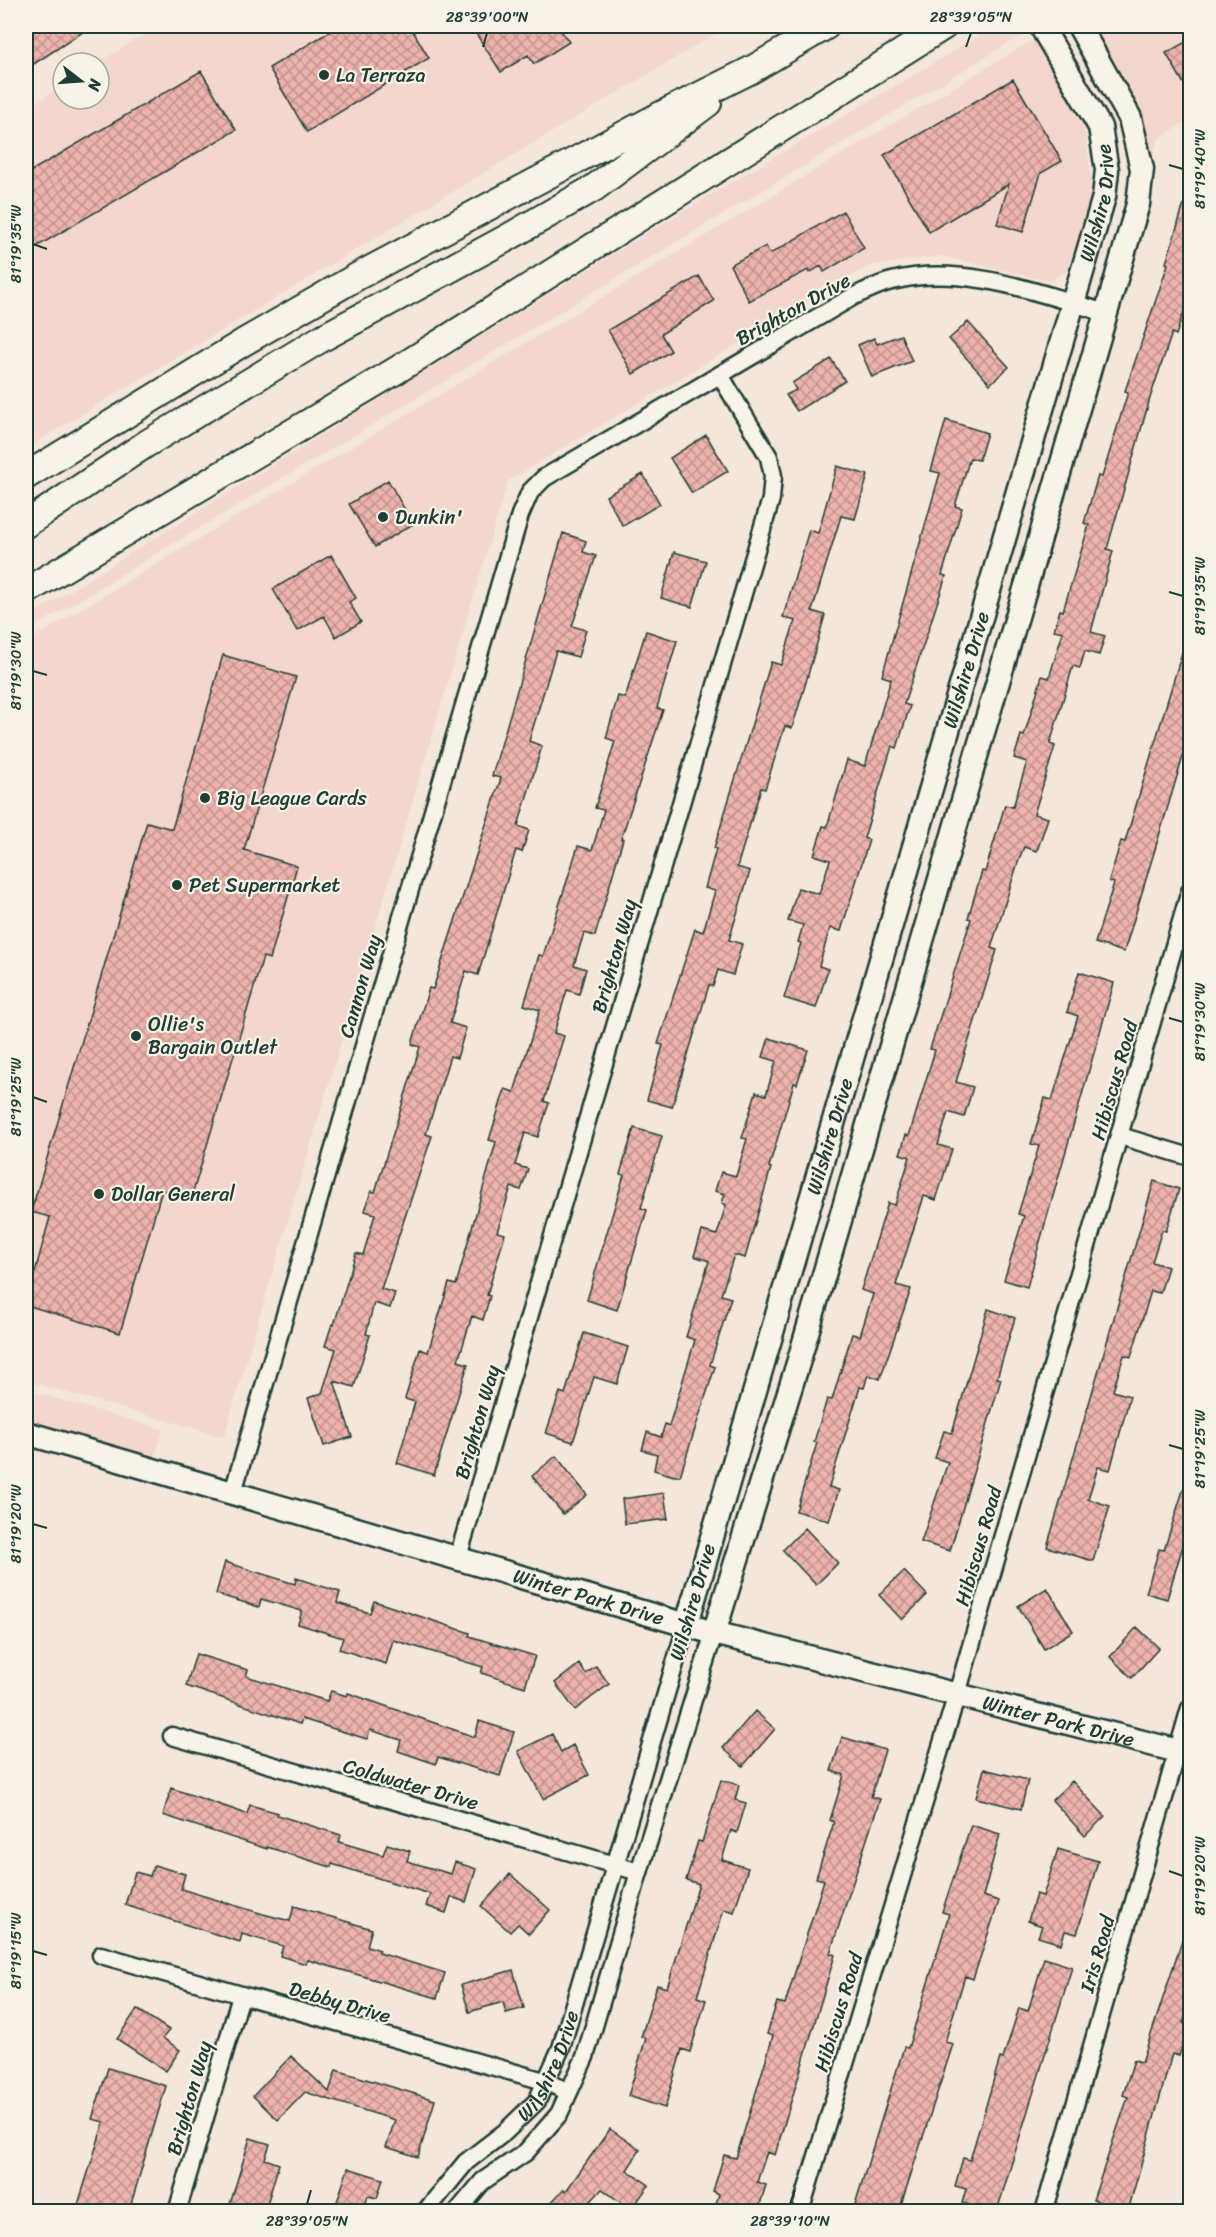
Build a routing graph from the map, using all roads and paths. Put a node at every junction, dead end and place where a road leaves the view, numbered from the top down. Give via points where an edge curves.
1 (826, 26) edge
2 (944, 26) edge
3 (1041, 26) edge
4 (1080, 26) edge
5 (751, 70) junction
6 (1130, 118) junction
7 (1100, 127) junction
8 (1073, 303) junction
9 (1106, 313) junction
10 (720, 375) junction
11 (26, 476) edge
12 (530, 492) joint
13 (26, 524) edge
14 (26, 591) edge
15 (1191, 891) edge
16 (887, 937) junction
17 (921, 945) junction
18 (1120, 1136) junction
19 (1191, 1158) edge
20 (766, 1353) junction
21 (799, 1360) junction
22 (26, 1433) edge
23 (233, 1492) junction
24 (458, 1557) junction
25 (687, 1623) junction
26 (714, 1633) junction
27 (957, 1694) junction
28 (1191, 1708) edge
29 (172, 1736) dead end
30 (1184, 1753) edge
31 (614, 1865) junction
32 (639, 1872) junction
33 (101, 1955) dead end
34 (241, 1996) junction
35 (544, 2081) junction
36 (567, 2091) junction
37 (177, 2211) edge
38 (425, 2211) edge
39 (457, 2211) edge
40 (800, 2211) edge
41 (1044, 2211) edge

1 - 5 main road
2 - 14 main road via 397,370
3 - 7 street, Wilshire Drive
4 - 6 street, Wilshire Drive
5 - 11 main road via 358,276
5 - 13 main road via 594,188 324,337 146,444
6 - 7 street
6 - 9 street, Wilshire Drive via 1142,169 1138,204
7 - 8 street, Wilshire Drive via 1107,170 1104,197
8 - 9 street, Brighton Drive
8 - 10 street, Brighton Drive via 955,275 893,281 854,296
8 - 16 street, Wilshire Drive
9 - 17 street, Wilshire Drive
10 - 12 street, Brighton Drive via 544,478
10 - 24 street, Brighton Way via 769,457 773,476 771,499
12 - 23 street, Cannon Way via 520,514
15 - 18 street, Hibiscus Road
16 - 17 street
16 - 20 street, Wilshire Drive
17 - 21 street, Wilshire Drive
18 - 19 street
18 - 27 street, Hibiscus Road
20 - 21 street
20 - 25 street, Wilshire Drive
21 - 26 street, Wilshire Drive
22 - 23 street, Winter Park Drive
23 - 24 street, Winter Park Drive
24 - 25 street, Winter Park Drive
25 - 26 street, Winter Park Drive
25 - 31 street, Wilshire Drive
26 - 27 street, Winter Park Drive
26 - 32 street, Wilshire Drive
27 - 30 street, Winter Park Drive
27 - 40 street, Hibiscus Road
28 - 30 street, Iris Road
29 - 31 street, Coldwater Drive
30 - 41 street, Iris Road
31 - 32 street, Coldwater Drive
31 - 35 street, Wilshire Drive via 561,2048
32 - 36 street, Wilshire Drive via 585,2057
33 - 34 street, Debby Drive
34 - 35 street, Debby Drive
34 - 37 street, Brighton Way
35 - 36 street, Debby Drive
35 - 38 street, Wilshire Drive via 537,2101 466,2162
36 - 39 street, Wilshire Drive via 559,2114 526,2152 483,2181

